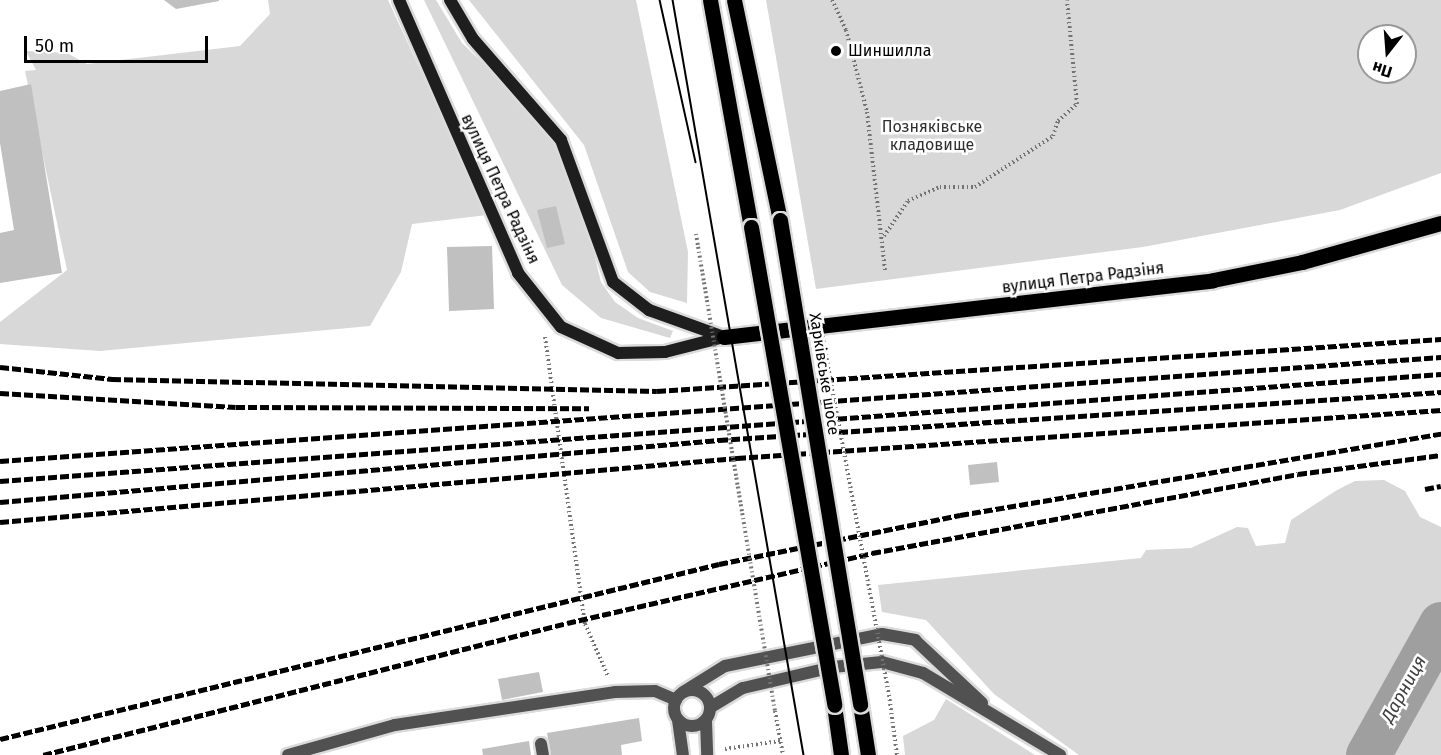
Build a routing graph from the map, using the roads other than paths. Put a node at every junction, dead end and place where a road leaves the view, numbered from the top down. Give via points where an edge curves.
1 (399, 0) edge
2 (450, 0) edge
3 (710, 0) edge
4 (734, 0) edge
5 (1441, 223) edge
6 (724, 337) junction
7 (680, 696) junction
8 (711, 707) junction
9 (989, 710) junction
10 (678, 720) junction
11 (706, 721) junction
12 (710, 753) edge
13 (288, 755) edge
14 (683, 755) edge
15 (841, 755) edge
16 (868, 755) edge
17 (1060, 755) edge

1 - 6 main road, вулиця Петра Радзіня via 518,273 561,327 618,353 665,352
2 - 6 main road, вулиця Петра Радзіня via 473,39 561,140 613,282 649,310
3 - 15 main road, bridge
4 - 16 main road, Харківське шосе, bridge via 780,220
5 - 6 main road, вулиця Петра Радзіня via 1302,262 1213,280
7 - 8 lane via 703,693
7 - 9 lane via 725,666 882,634 915,640 938,656
7 - 10 lane
7 - 13 lane via 655,691 615,692 395,725
8 - 9 lane via 743,688 833,667 882,662 923,673
8 - 11 lane
9 - 17 lane
10 - 11 lane via 692,727
10 - 14 lane
11 - 12 lane

